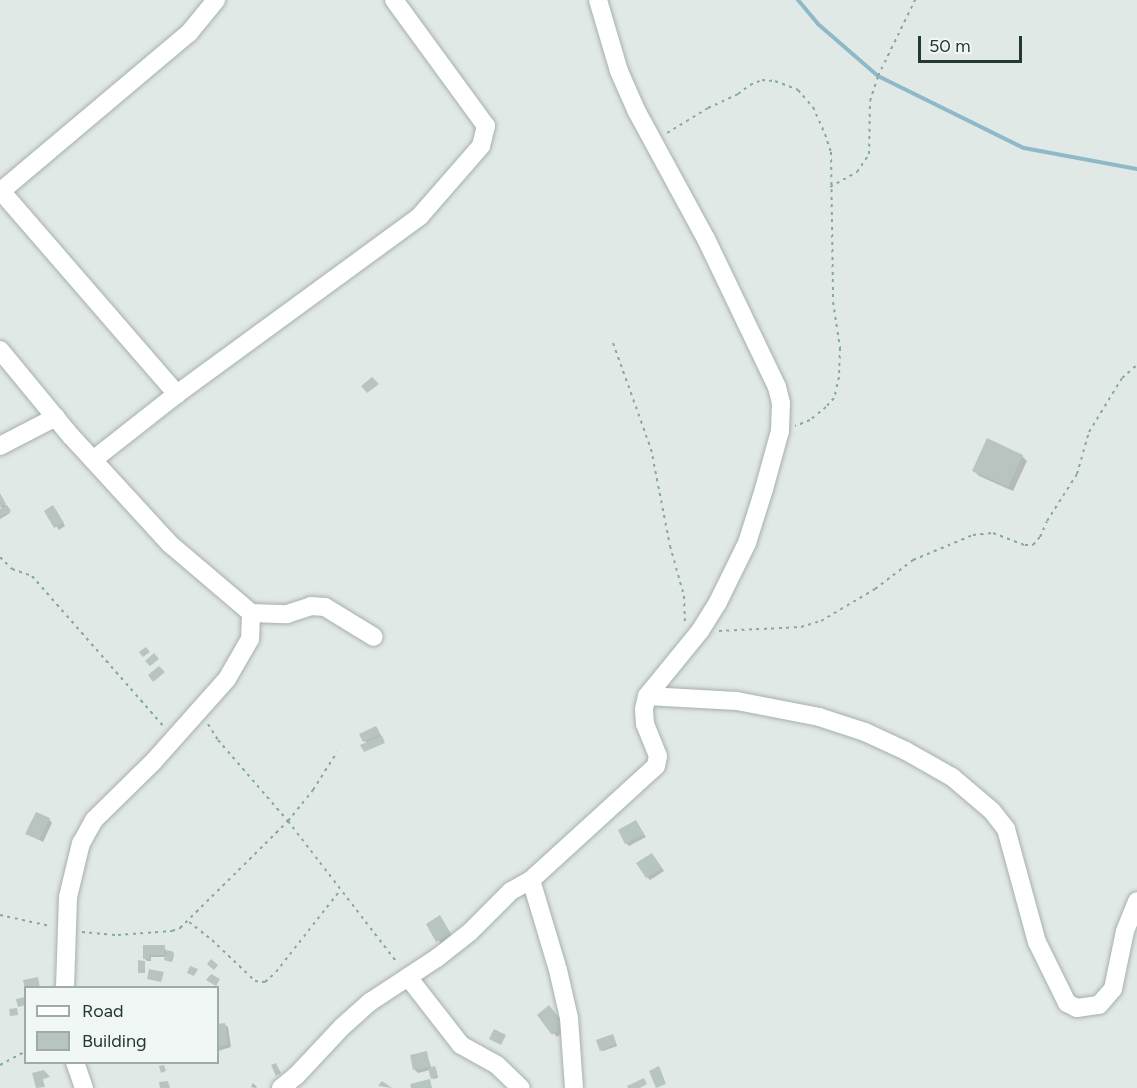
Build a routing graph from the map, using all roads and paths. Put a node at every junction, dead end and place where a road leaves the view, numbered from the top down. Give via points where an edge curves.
1 (216, 0) edge
2 (394, 0) edge
3 (598, 0) edge
4 (915, 0) edge
5 (653, 144) junction
6 (830, 187) junction
7 (1, 192) edge
8 (613, 343) dead end
9 (0, 350) edge
10 (1137, 364) edge
11 (177, 394) junction
12 (56, 417) junction
13 (780, 431) junction
14 (0, 447) edge
15 (93, 460) junction
16 (0, 557) edge
17 (251, 613) junction
18 (692, 628) junction
19 (374, 637) dead end
20 (647, 696) junction
21 (198, 709) junction
22 (174, 738) junction
23 (337, 752) dead end
24 (288, 821) junction
25 (531, 880) junction
26 (341, 889) junction
27 (1137, 901) edge
28 (0, 915) edge
29 (189, 922) junction
30 (66, 929) junction
31 (408, 977) junction
32 (65, 986) edge
33 (24, 1052) edge
34 (76, 1064) edge
35 (0, 1065) edge
36 (84, 1088) edge
37 (281, 1088) edge
38 (521, 1088) edge
39 (574, 1088) edge

1 - 7 street via 171,49
2 - 11 street via 486,126 481,146 420,216
3 - 5 street via 619,71
4 - 6 path via 878,75 870,101 869,154 857,171
5 - 6 path via 750,85 762,80 775,81 798,90 813,107 831,152
5 - 13 street via 706,239 771,370 781,403
6 - 13 path via 839,377 834,398 826,407 810,420
7 - 11 street
8 - 18 path via 651,449 670,546
9 - 12 street
10 - 18 path via 1122,378 1089,432 1077,474 1033,544 1025,545 993,533 973,535 913,560 875,590 821,621 801,627
11 - 15 street
12 - 14 street
12 - 15 street
13 - 18 street via 747,543 718,602
15 - 17 street via 170,544
16 - 22 path via 12,569 32,576
17 - 19 street via 287,614 311,606 325,607
17 - 21 street via 250,639 242,656 227,679
18 - 20 street
20 - 25 street via 645,724 658,756 656,766
20 - 27 street via 737,701 819,717 875,736 952,777 992,811 1006,829 1037,942 1067,1003 1077,1008 1099,1005 1113,989 1125,931
21 - 22 street
21 - 24 path via 218,740
22 - 30 street via 94,820 81,843 68,897
23 - 24 path
24 - 26 path
24 - 29 path
25 - 31 street via 512,891 470,932
25 - 39 street via 569,1018
26 - 29 path via 265,982 255,981
26 - 31 path
28 - 30 path
29 - 30 path via 172,931 118,935
30 - 32 street
31 - 37 street via 370,1002
31 - 38 street via 461,1045 497,1065
33 - 35 path
34 - 36 street

